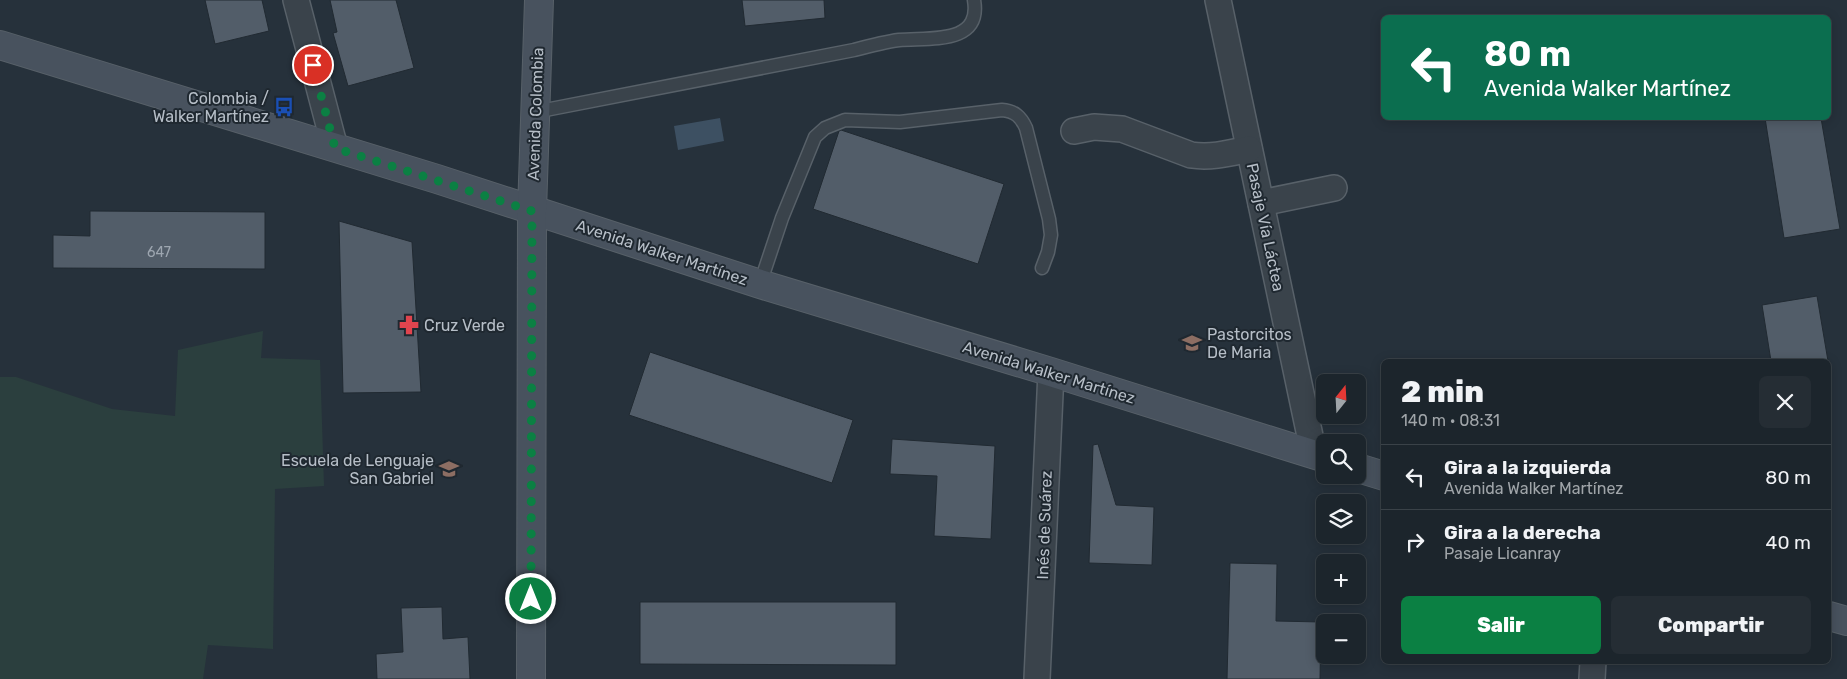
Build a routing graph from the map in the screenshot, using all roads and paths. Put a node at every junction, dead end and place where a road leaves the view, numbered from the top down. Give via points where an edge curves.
1 (296, 0) edge
2 (538, 0) edge
3 (974, 0) edge
4 (1218, 0) edge
5 (0, 45) edge
6 (535, 112) junction
7 (1074, 131) dead end
8 (335, 148) junction
9 (1249, 148) junction
10 (1334, 188) dead end
11 (1261, 203) junction
12 (532, 211) junction
13 (1042, 268) dead end
14 (760, 284) junction
15 (1051, 372) junction
16 (1316, 439) edge
17 (1316, 455) edge
18 (1366, 470) edge
19 (1381, 475) edge
20 (1831, 617) edge
21 (1847, 622) edge
22 (1593, 664) edge
23 (531, 679) edge
24 (1037, 679) edge
25 (1592, 679) edge

1 - 8 street
2 - 6 main road, Avenida Colombia
3 - 6 lane via 974,16 969,26 961,33 942,39 888,42
4 - 9 street, Pasaje Vía Láctea
5 - 8 main road, Avenida Walker Martínez
6 - 12 main road, Avenida Colombia
7 - 9 street via 1094,127 1122,130 1191,155 1216,156
8 - 12 main road, Avenida Walker Martínez
9 - 11 street, Pasaje Vía Láctea
10 - 11 street
11 - 16 street, Pasaje Vía Láctea
12 - 14 main road, Avenida Walker Martínez
12 - 23 main road, Avenida Colombia
13 - 14 lane via 1051,235 1026,128 1016,114 1002,110 900,122 845,120 825,128 811,146
14 - 15 main road, Avenida Walker Martínez
15 - 17 main road, Avenida Walker Martínez
15 - 24 street, Inés de Suárez
18 - 19 main road
20 - 21 main road
22 - 25 street

